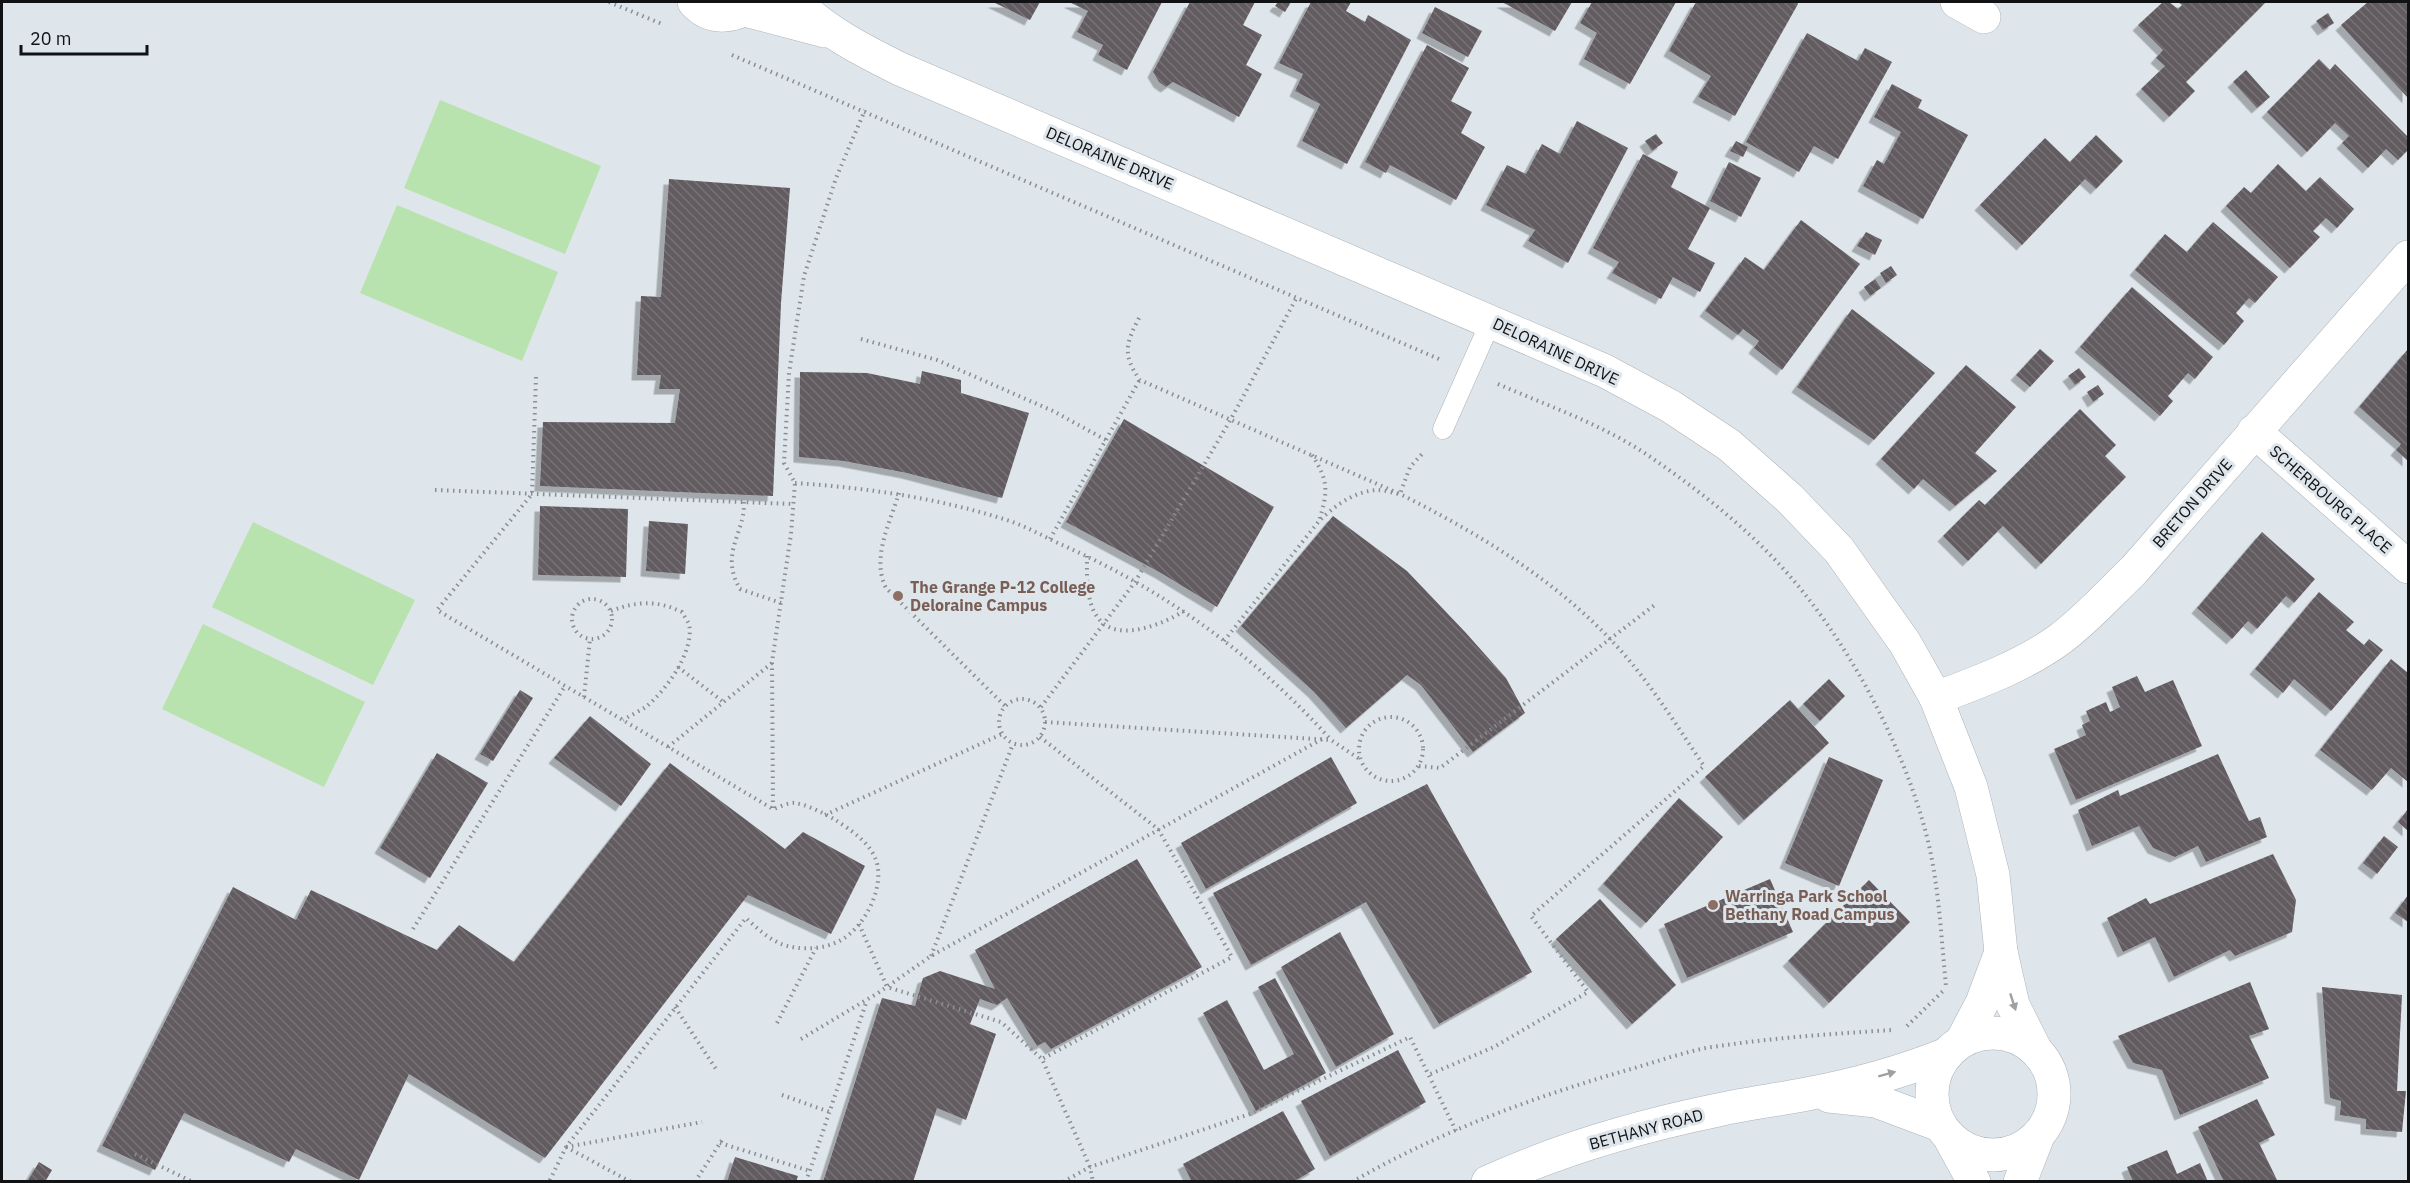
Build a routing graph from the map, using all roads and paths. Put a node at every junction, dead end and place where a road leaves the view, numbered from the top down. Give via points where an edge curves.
1 (609, 2) edge
2 (694, 2) edge
3 (796, 2) edge
4 (750, 6) edge
5 (664, 25) dead end
6 (833, 33) junction
7 (727, 52) dead end
8 (865, 111) junction
9 (2409, 257) edge
10 (1297, 297) junction
11 (1139, 318) dead end
12 (1491, 321) junction
13 (861, 339) dead end
14 (1470, 372) junction
15 (536, 377) dead end
16 (1140, 380) junction
17 (1231, 419) junction
18 (1443, 429) dead end
19 (2254, 430) junction
20 (1106, 440) junction
21 (1431, 450) dead end
22 (1312, 454) junction
23 (795, 483) junction
24 (435, 490) dead end
25 (899, 493) junction
26 (532, 494) junction
27 (1400, 494) junction
28 (744, 502) junction
29 (793, 504) junction
30 (1319, 521) junction
31 (1050, 539) junction
32 (1087, 556) junction
33 (2409, 567) edge
34 (1135, 582) junction
35 (781, 603) junction
36 (1656, 603) dead end
37 (1184, 611) junction
38 (611, 612) junction
39 (1104, 624) junction
40 (590, 639) junction
41 (1609, 639) junction
42 (1224, 641) junction
43 (772, 663) junction
44 (678, 667) junction
45 (565, 686) junction
46 (584, 698) junction
47 (1936, 698) junction
48 (722, 701) junction
49 (1005, 706) junction
50 (1041, 707) junction
51 (622, 720) junction
52 (1046, 722) junction
53 (1002, 734) junction
54 (1040, 737) junction
55 (1322, 739) junction
56 (1331, 740) junction
57 (1013, 744) junction
58 (667, 747) junction
59 (1361, 760) junction
60 (1419, 766) junction
61 (773, 809) junction
62 (825, 815) junction
63 (1158, 829) junction
64 (859, 924) junction
65 (413, 929) dead end
66 (817, 947) junction
67 (2001, 952) junction
68 (931, 956) junction
69 (887, 987) junction
70 (867, 1000) junction
71 (675, 1007) junction
72 (777, 1023) dead end
73 (1904, 1029) dead end
74 (1893, 1030) dead end
75 (801, 1039) dead end
76 (1954, 1047) junction
77 (2035, 1049) junction
78 (1042, 1059) junction
79 (718, 1072) dead end
80 (1428, 1075) junction
81 (1810, 1094) junction
82 (782, 1095) dead end
83 (830, 1112) junction
84 (702, 1122) dead end
85 (1456, 1131) junction
86 (1946, 1132) junction
87 (2038, 1136) junction
88 (724, 1137) dead end
89 (720, 1143) junction
90 (566, 1147) junction
91 (135, 1154) dead end
92 (1090, 1167) junction
93 (810, 1171) junction
94 (193, 1182) edge
95 (549, 1182) edge
96 (631, 1182) edge
97 (695, 1182) edge
98 (806, 1182) edge
99 (1062, 1182) edge
100 (1093, 1182) edge
101 (1352, 1182) edge
102 (1488, 1182) edge
103 (1974, 1182) edge
104 (2020, 1182) edge

1 - 5 path
2 - 4 street via 720,15 733,15
3 - 6 street, DELORAINE DRIVE
4 - 6 street, DELORAINE DRIVE
6 - 12 street, DELORAINE DRIVE via 900,69
7 - 8 path
8 - 10 path
8 - 23 path via 836,178 804,276 789,373 784,463
9 - 19 street, BRETON DRIVE
10 - 14 path
10 - 17 path
11 - 16 path via 1127,341 1131,368
12 - 14 lane
12 - 47 street, DELORAINE DRIVE via 1605,371 1670,406 1729,445 1789,498 1839,550 1905,643
13 - 20 path via 937,360 1053,411
14 - 18 lane
14 - 73 path via 1598,427 1645,453 1715,505 1771,556 1830,627 1900,758 1927,836 1936,883 1947,988
15 - 26 path
16 - 17 path
16 - 20 path
17 - 22 path
17 - 34 path
19 - 33 street, SCHERBOURG PLACE
19 - 47 street, BRETON DRIVE via 2134,570 2061,639 1990,677
20 - 31 path
21 - 27 path via 1422,453 1410,467
22 - 27 path
22 - 30 path via 1323,472 1328,494
23 - 25 path
23 - 29 path
24 - 26 path
25 - 31 path via 1012,522
25 - 49 path via 880,556 880,576 886,588
26 - 28 path
26 - 45 path via 437,610
27 - 30 path via 1377,490 1355,496 1333,507
27 - 41 path via 1493,547 1566,597
28 - 29 path
28 - 35 path via 732,552 734,579 740,589
29 - 35 path
30 - 42 path
31 - 32 path
32 - 34 path
32 - 39 path via 1087,584 1094,609
34 - 37 path
34 - 39 path
35 - 43 path
36 - 41 path
37 - 39 path via 1145,628 1123,630
37 - 42 path
38 - 40 path via 608,631
38 - 40 path via 597,599 578,603 572,615 574,628
38 - 44 path via 646,602 666,604 682,612 689,625 689,638
39 - 50 path
40 - 46 path
41 - 60 path via 1440,768
41 - 80 path via 1633,665 1704,766 1531,916 1588,992 1494,1047
42 - 56 path via 1300,705
43 - 48 path
43 - 61 path
44 - 48 path
44 - 51 path via 668,686 646,706
45 - 46 path
45 - 65 path
46 - 51 path
47 - 67 street, DELORAINE DRIVE via 1971,787 1993,875
48 - 58 path
49 - 50 path via 1019,699
49 - 53 path via 999,720
50 - 52 path
51 - 58 path
52 - 54 path
52 - 55 path
53 - 57 path
53 - 62 path
54 - 57 path via 1028,745
54 - 63 path
55 - 56 path
55 - 63 path
56 - 59 path
57 - 68 path
58 - 61 path
59 - 60 path via 1373,777 1394,782 1404,780
59 - 60 path via 1360,738 1366,729 1384,717 1395,717 1415,727 1421,735 1424,756
61 - 62 path via 794,803
62 - 64 path via 854,831 878,867 878,885
63 - 68 path
63 - 78 path via 1232,957
64 - 66 path via 842,940
64 - 69 path
66 - 71 path via 779,944 746,918
66 - 72 path
67 - 76 street, DELORAINE DRIVE via 1982,1003
67 -> 77 street, DELORAINE DRIVE via 2013,1005
68 - 69 path
69 - 70 path
69 - 78 path via 1001,1022
70 - 75 path
70 - 83 path
71 - 79 path
71 - 90 path
74 - 85 path via 1789,1036 1704,1049 1599,1078
76 - 77 street via 1980,1034 2000,1033
81 -> 76 street, BETHANY ROAD via 1915,1066
76 - 86 street via 1936,1070 1932,1090 1933,1108
77 - 87 street via 2053,1082 2054,1102 2049,1120
78 - 92 path
80 - 85 path
80 - 92 path via 1410,1037 1250,1114
81 - 86 street, BETHANY ROAD via 1876,1101
81 - 102 street, BETHANY ROAD via 1648,1126 1569,1150
82 - 83 path
83 - 93 path
84 - 90 path
85 - 101 path
86 - 87 street via 1967,1150 1984,1155 2023,1148
86 - 103 street
87 - 104 street
88 - 89 path
89 - 93 path
89 - 97 path
90 - 95 path
90 - 96 path
91 - 94 path
92 - 99 path
92 - 100 path
93 - 98 path

